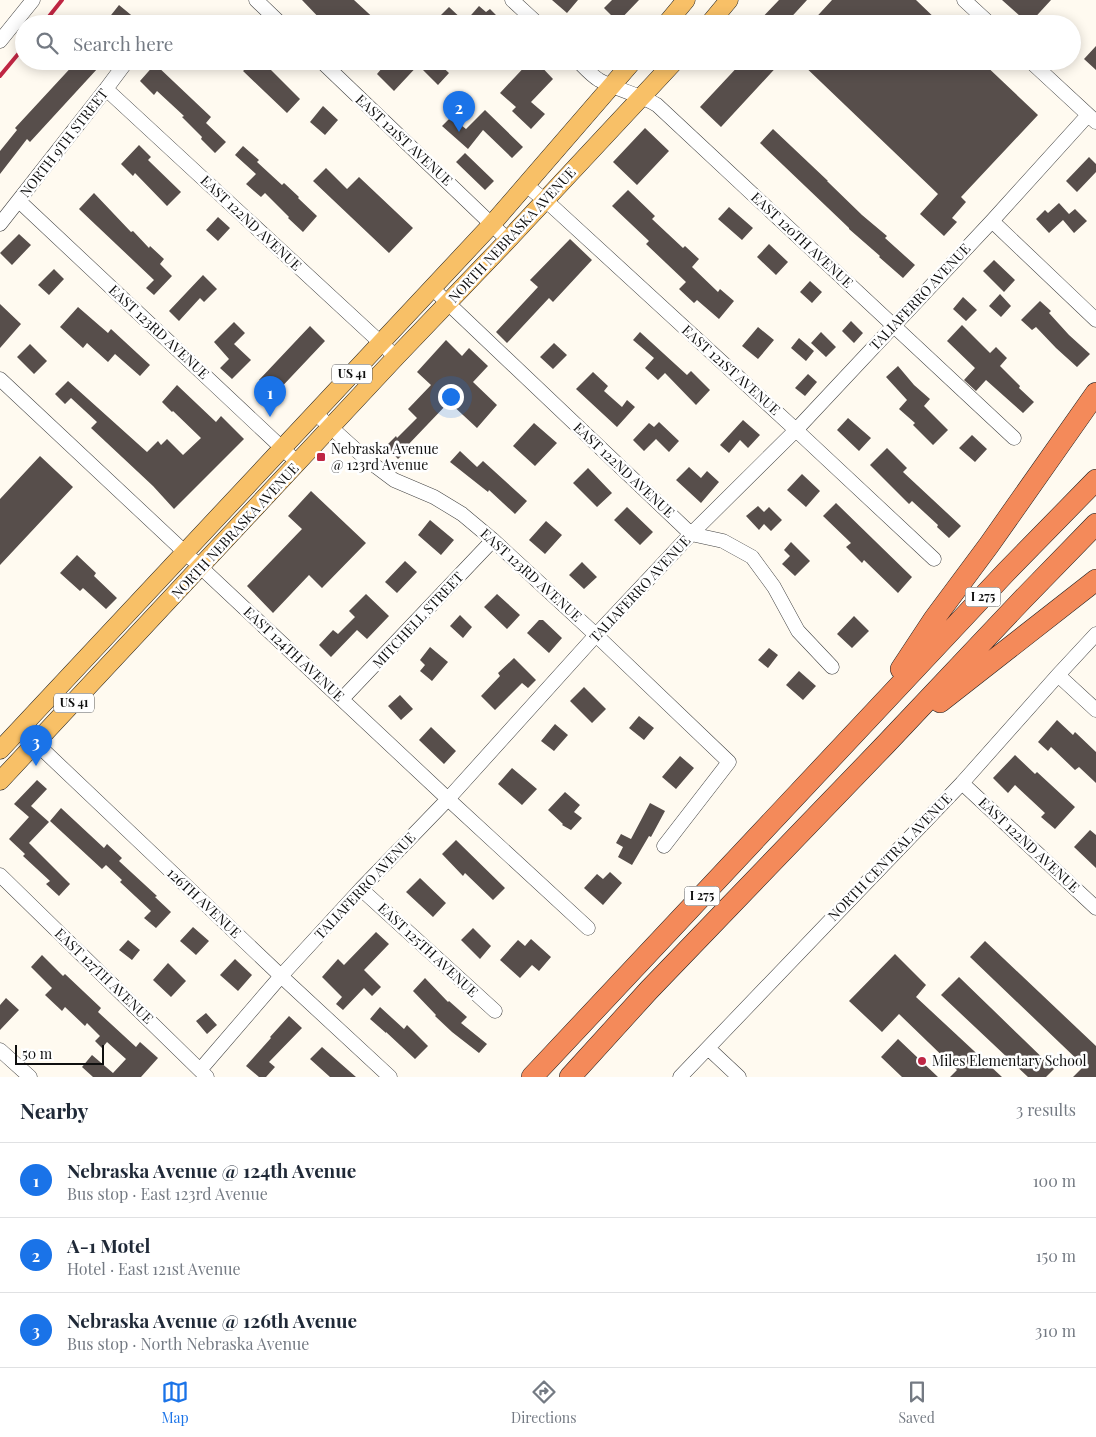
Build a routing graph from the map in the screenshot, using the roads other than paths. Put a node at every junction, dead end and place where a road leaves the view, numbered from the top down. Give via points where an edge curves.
1 (33, 0) edge
2 (256, 0) edge
3 (512, 0) edge
4 (686, 0) edge
5 (730, 0) edge
6 (964, 0) edge
7 (21, 15) edge
8 (272, 15) edge
9 (528, 15) edge
10 (674, 15) edge
11 (717, 15) edge
12 (980, 15) edge
13 (15, 22) edge
14 (0, 41) edge
15 (120, 70) edge
16 (330, 70) edge
17 (588, 70) edge
18 (625, 70) edge
19 (667, 70) edge
20 (1040, 70) edge
21 (612, 86) junction
22 (106, 89) junction
23 (642, 97) junction
24 (1092, 118) edge
25 (526, 185) junction
26 (545, 200) junction
27 (19, 201) junction
28 (992, 221) junction
29 (0, 224) edge
30 (492, 224) junction
31 (508, 240) junction
32 (432, 288) junction
33 (447, 303) junction
34 (1096, 320) edge
35 (893, 326) junction
36 (381, 343) junction
37 (396, 357) junction
38 (0, 379) edge
39 (1096, 392) edge
40 (315, 413) junction
41 (332, 427) junction
42 (796, 430) junction
43 (1014, 438) dead end
44 (283, 448) junction
45 (298, 463) junction
46 (1096, 480) edge
47 (1096, 524) edge
48 (692, 534) junction
49 (493, 540) junction
50 (184, 553) junction
51 (934, 558) dead end
52 (201, 567) junction
53 (1096, 580) edge
54 (1096, 634) edge
55 (596, 635) junction
56 (832, 667) dead end
57 (1058, 675) junction
58 (342, 699) junction
59 (1096, 710) edge
60 (871, 715) junction
61 (20, 728) junction
62 (36, 744) junction
63 (885, 745) junction
64 (0, 750) edge
65 (0, 782) edge
66 (962, 783) junction
67 (448, 799) junction
68 (664, 846) dead end
69 (0, 875) edge
70 (361, 889) junction
71 (1096, 908) edge
72 (588, 928) dead end
73 (281, 976) junction
74 (495, 1012) dead end
75 (708, 1048) junction
76 (0, 1050) edge
77 (204, 1074) edge
78 (30, 1077) edge
79 (390, 1077) edge
80 (532, 1077) edge
81 (570, 1077) edge
82 (680, 1077) edge
83 (739, 1077) edge

1 - 7 street
2 - 8 street
3 - 9 street
4 - 10 main road
5 - 11 main road
6 - 12 street
13 - 14 street
15 - 22 street, NORTH 9TH STREET
16 - 30 street, EAST 121ST AVENUE
17 - 21 street, EAST 120TH AVENUE
18 - 21 main road, NORTH NEBRASKA AVENUE / US 41
19 - 23 main road, NORTH NEBRASKA AVENUE / US 41
20 - 24 street
21 - 23 street, EAST 120TH AVENUE
21 - 25 main road, NORTH NEBRASKA AVENUE / US 41
22 - 27 street, NORTH 9TH STREET
22 - 36 street, EAST 122ND AVENUE
23 - 26 main road, NORTH NEBRASKA AVENUE / US 41
23 - 35 street, EAST 120TH AVENUE via 658,105
24 - 28 street, TALIAFERRO AVENUE
25 - 26 street, EAST 121ST AVENUE
25 - 30 main road, NORTH NEBRASKA AVENUE / US 41
26 - 31 main road, NORTH NEBRASKA AVENUE / US 41
26 - 42 street, EAST 121ST AVENUE
27 - 29 street, NORTH 9TH STREET
27 - 44 street, EAST 123RD AVENUE
28 - 34 street
28 - 35 street, TALIAFERRO AVENUE
30 - 31 street, EAST 121ST AVENUE
30 - 32 main road, NORTH NEBRASKA AVENUE / US 41
31 - 33 main road, NORTH NEBRASKA AVENUE / US 41
32 - 33 street, EAST 122ND AVENUE
32 - 36 main road, NORTH NEBRASKA AVENUE / US 41
33 - 37 main road, NORTH NEBRASKA AVENUE / US 41
33 - 48 street, EAST 122ND AVENUE
35 - 42 street, TALIAFERRO AVENUE
35 - 43 street, EAST 120TH AVENUE
36 - 37 street, EAST 122ND AVENUE
36 - 40 main road, NORTH NEBRASKA AVENUE / US 41
37 - 41 main road, NORTH NEBRASKA AVENUE / US 41
38 - 50 street, EAST 124TH AVENUE
39 - 60 highway via 934,619
40 - 41 street, EAST 123RD AVENUE
40 - 44 main road, NORTH NEBRASKA AVENUE / US 41
41 - 45 main road, NORTH NEBRASKA AVENUE / US 41
41 - 49 street, EAST 123RD AVENUE via 366,460 394,480 434,497 462,514
42 - 48 street, TALIAFERRO AVENUE
42 - 51 street, EAST 121ST AVENUE
44 - 45 street, EAST 123RD AVENUE
44 - 50 main road, NORTH NEBRASKA AVENUE / US 41
45 - 52 main road, NORTH NEBRASKA AVENUE / US 41
46 - 60 highway, I 275
47 - 63 highway, I 275
48 - 55 street, TALIAFERRO AVENUE
48 - 56 street via 723,541 752,557 774,587 798,631
49 - 55 street, EAST 123RD AVENUE
49 - 58 street, MITCHELL STREET
50 - 52 street, EAST 124TH AVENUE
50 - 61 main road, NORTH NEBRASKA AVENUE / US 41
52 - 58 street, EAST 124TH AVENUE
52 - 62 main road, NORTH NEBRASKA AVENUE / US 41
53 - 63 highway
54 - 57 street, NORTH CENTRAL AVENUE
55 - 67 street, TALIAFERRO AVENUE
55 - 68 street, EAST 123RD AVENUE via 729,762
57 - 59 street
57 - 66 street, NORTH CENTRAL AVENUE
58 - 67 street, EAST 124TH AVENUE
60 - 80 highway, I 275
61 - 62 street, 126TH AVENUE
61 - 64 main road, NORTH NEBRASKA AVENUE / US 41
62 - 65 main road, NORTH NEBRASKA AVENUE / US 41
62 - 73 street, 126TH AVENUE
63 - 81 highway, I 275 via 656,982
66 - 71 street, EAST 122ND AVENUE
66 - 75 street, NORTH CENTRAL AVENUE
67 - 70 street, TALIAFERRO AVENUE
67 - 72 street, EAST 124TH AVENUE
69 - 77 street, EAST 127TH AVENUE
70 - 73 street, TALIAFERRO AVENUE
70 - 74 street, EAST 125TH AVENUE
73 - 77 street, TALIAFERRO AVENUE
73 - 79 street, 126TH AVENUE
75 - 82 street, NORTH CENTRAL AVENUE
75 - 83 street
76 - 78 street

